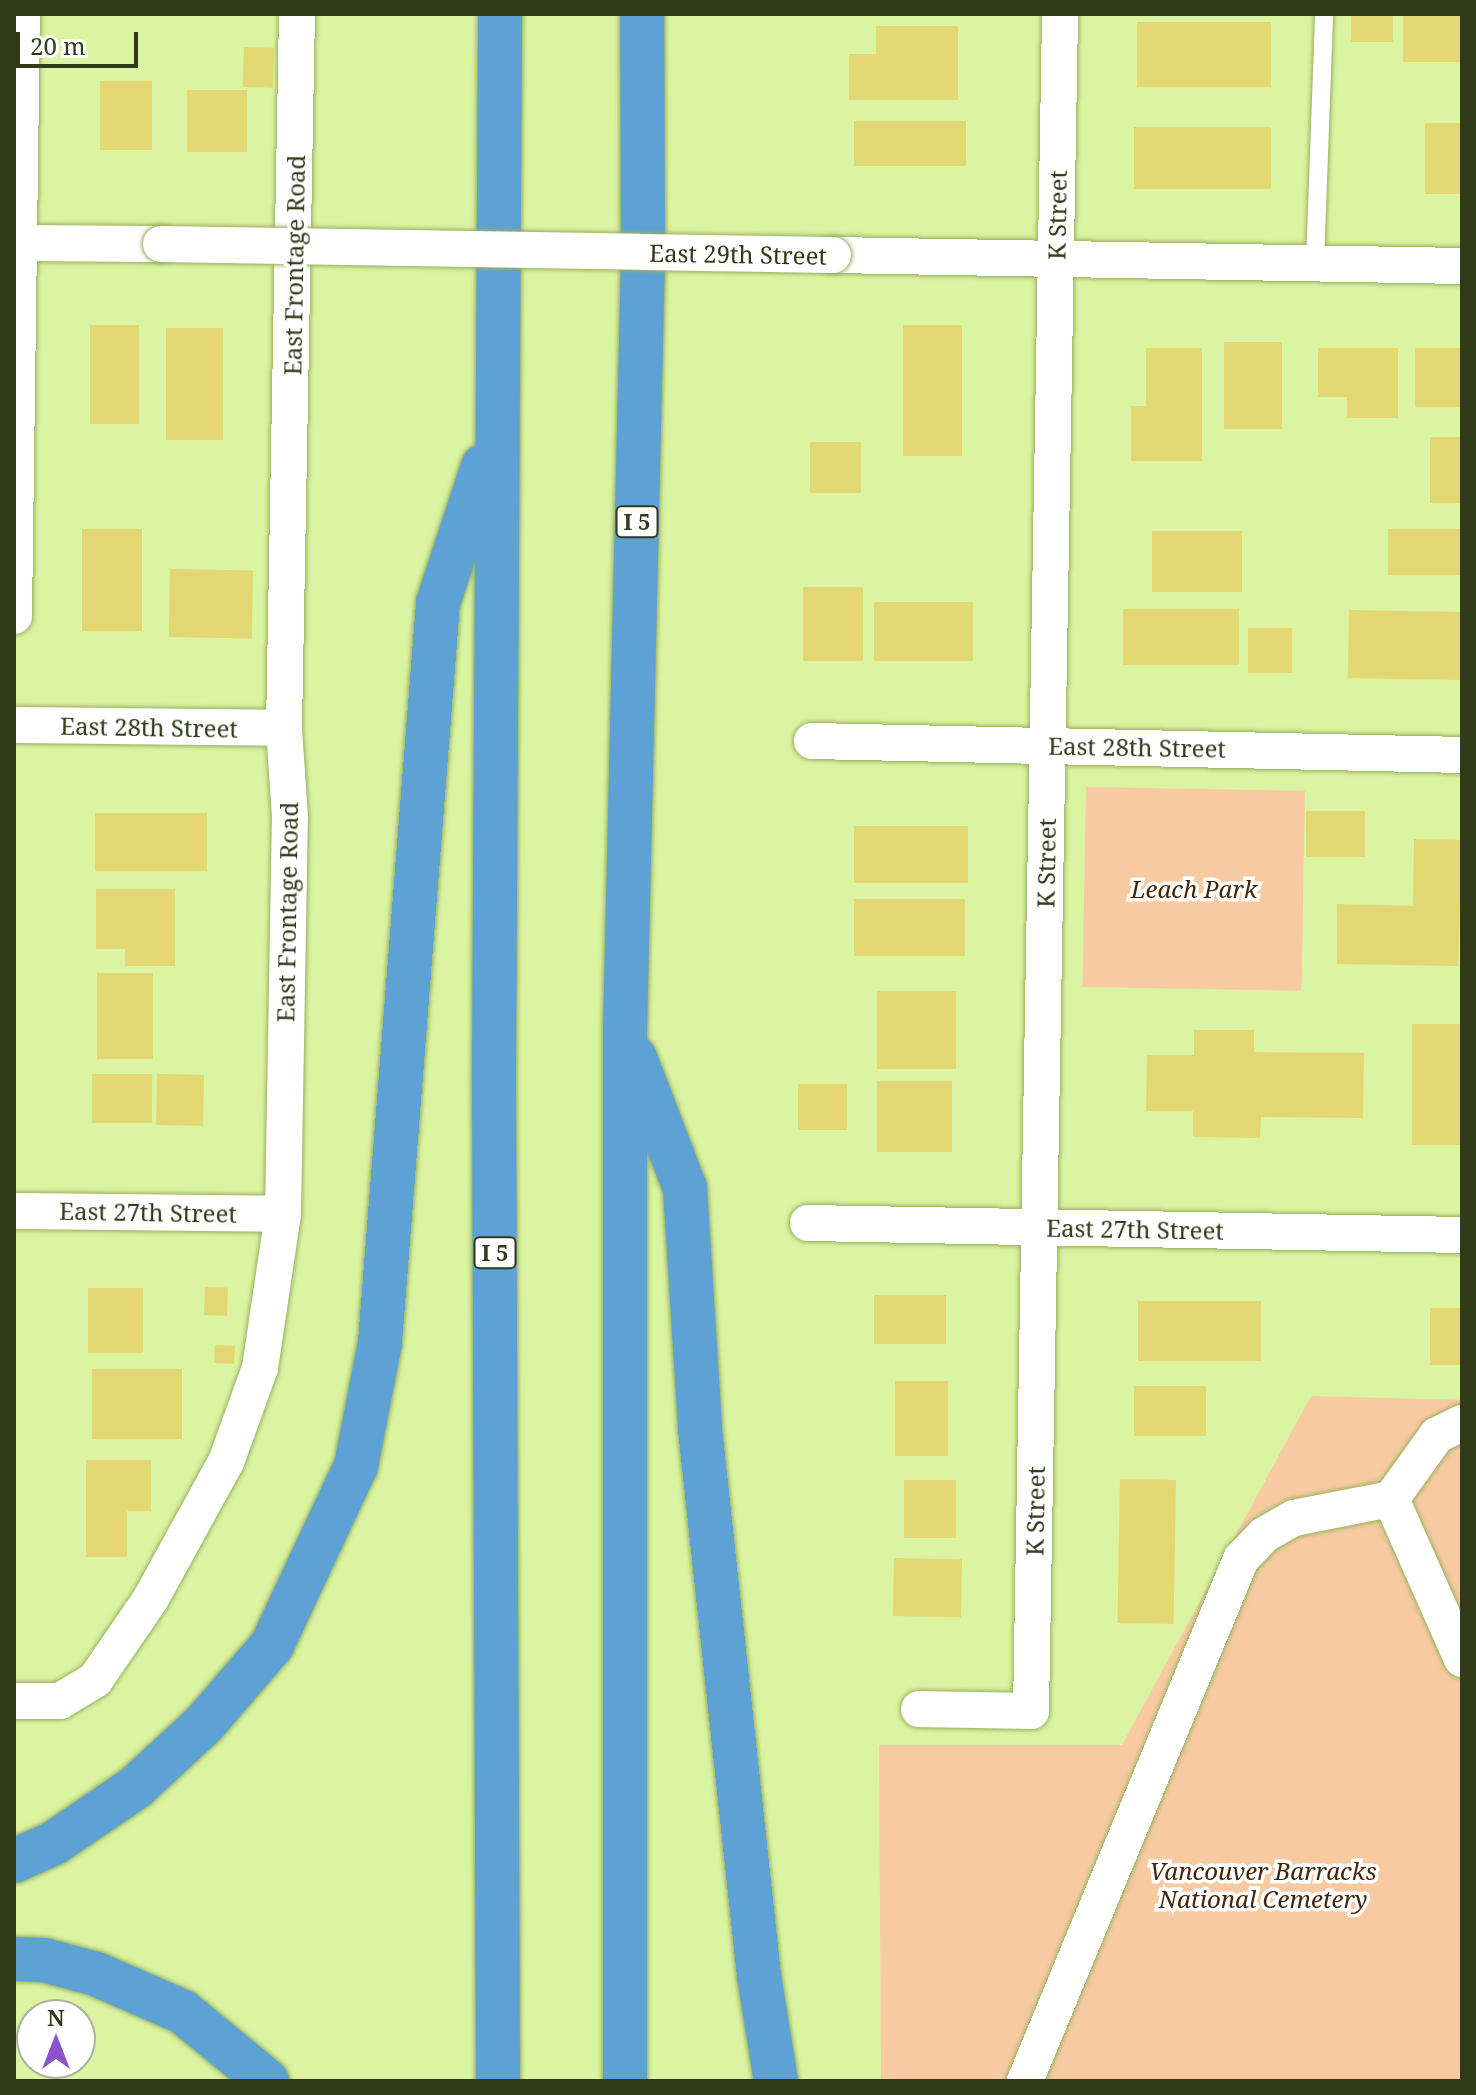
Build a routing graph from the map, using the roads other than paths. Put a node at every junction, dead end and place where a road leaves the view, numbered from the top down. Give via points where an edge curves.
1 (22, 14) edge
2 (297, 14) edge
3 (500, 14) edge
4 (642, 14) edge
5 (1060, 14) edge
6 (1324, 14) edge
7 (16, 243) edge
8 (1056, 259) junction
9 (1315, 263) junction
10 (1462, 266) edge
11 (496, 426) junction
12 (14, 616) edge
13 (14, 725) edge
14 (284, 728) junction
15 (812, 741) dead end
16 (1048, 745) junction
17 (1462, 755) edge
18 (625, 1031) junction
19 (14, 1211) edge
20 (283, 1214) junction
21 (808, 1223) dead end
22 (1040, 1227) junction
23 (1462, 1235) edge
24 (1462, 1423) edge
25 (1391, 1499) junction
26 (1462, 1659) edge
27 (14, 1701) edge
28 (919, 1709) dead end
29 (14, 1861) edge
30 (14, 1959) edge
31 (267, 2081) edge
32 (498, 2081) edge
33 (625, 2081) edge
34 (776, 2081) edge
35 (1025, 2081) edge

1 - 7 street
2 - 14 street, East Frontage Road
3 - 11 highway, I 5
4 - 18 highway, I 5 via 643,255
5 - 8 street, K Street
6 - 9 lane
7 - 8 street, East 29th Street, bridge
7 - 12 street
8 - 9 street, East 29th Street
8 - 16 street, K Street
9 - 10 street, East 29th Street
11 - 29 highway via 438,603 380,1342 356,1466 272,1645 205,1723 136,1787 54,1843
11 - 32 highway, I 5
13 - 14 street, East 28th Street
14 - 20 street, East Frontage Road via 290,817
15 - 16 street, East 28th Street
16 - 17 street, East 28th Street
16 - 22 street, K Street
18 - 33 highway, I 5
18 - 34 highway via 685,1188 703,1460 759,1976
19 - 20 street, East 27th Street
20 - 27 street, East Frontage Road via 260,1368 226,1462 196,1517 150,1600 95,1680 60,1701
21 - 22 street, East 27th Street
22 - 23 street, East 27th Street
22 - 28 street, K Street via 1031,1711
24 - 25 street via 1437,1435
25 - 26 street
25 - 35 street via 1294,1518 1264,1535 1241,1559
30 - 31 highway via 44,1960 96,1974 183,2012

